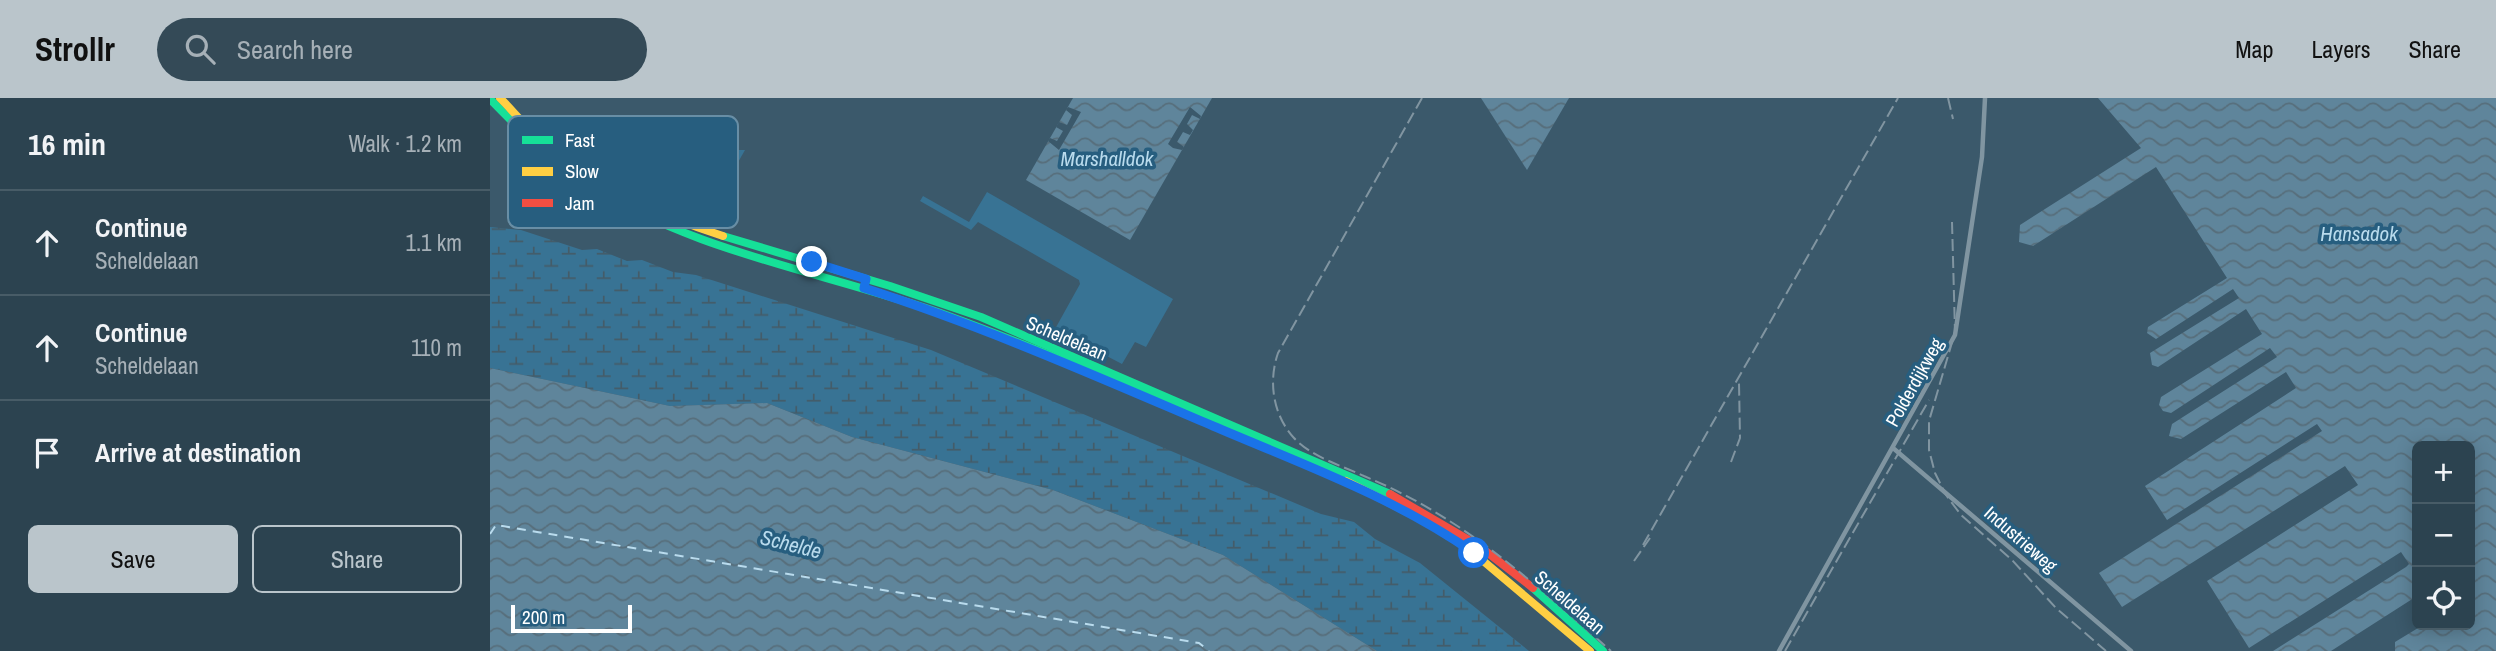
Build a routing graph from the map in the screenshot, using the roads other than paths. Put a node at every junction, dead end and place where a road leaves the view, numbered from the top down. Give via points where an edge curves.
1 (500, 98) edge
2 (1986, 98) edge
3 (490, 99) edge
4 (508, 116) edge
5 (513, 116) edge
6 (701, 228) edge
7 (1893, 448) junction
8 (1327, 470) junction
9 (1590, 651) edge
10 (1602, 651) edge
11 (1779, 651) edge
12 (2131, 651) edge

1 - 5 main road, Scheldelaan
2 - 7 street, Polderdijkweg via 1974,231 1955,335
3 - 4 main road, Scheldelaan
6 - 8 main road, Scheldelaan via 865,283
7 - 11 street, Polderdijkweg
7 - 12 street, Industrieweg
8 - 9 main road, Scheldelaan via 1449,535
8 - 10 main road, Scheldelaan via 1416,507 1478,545

